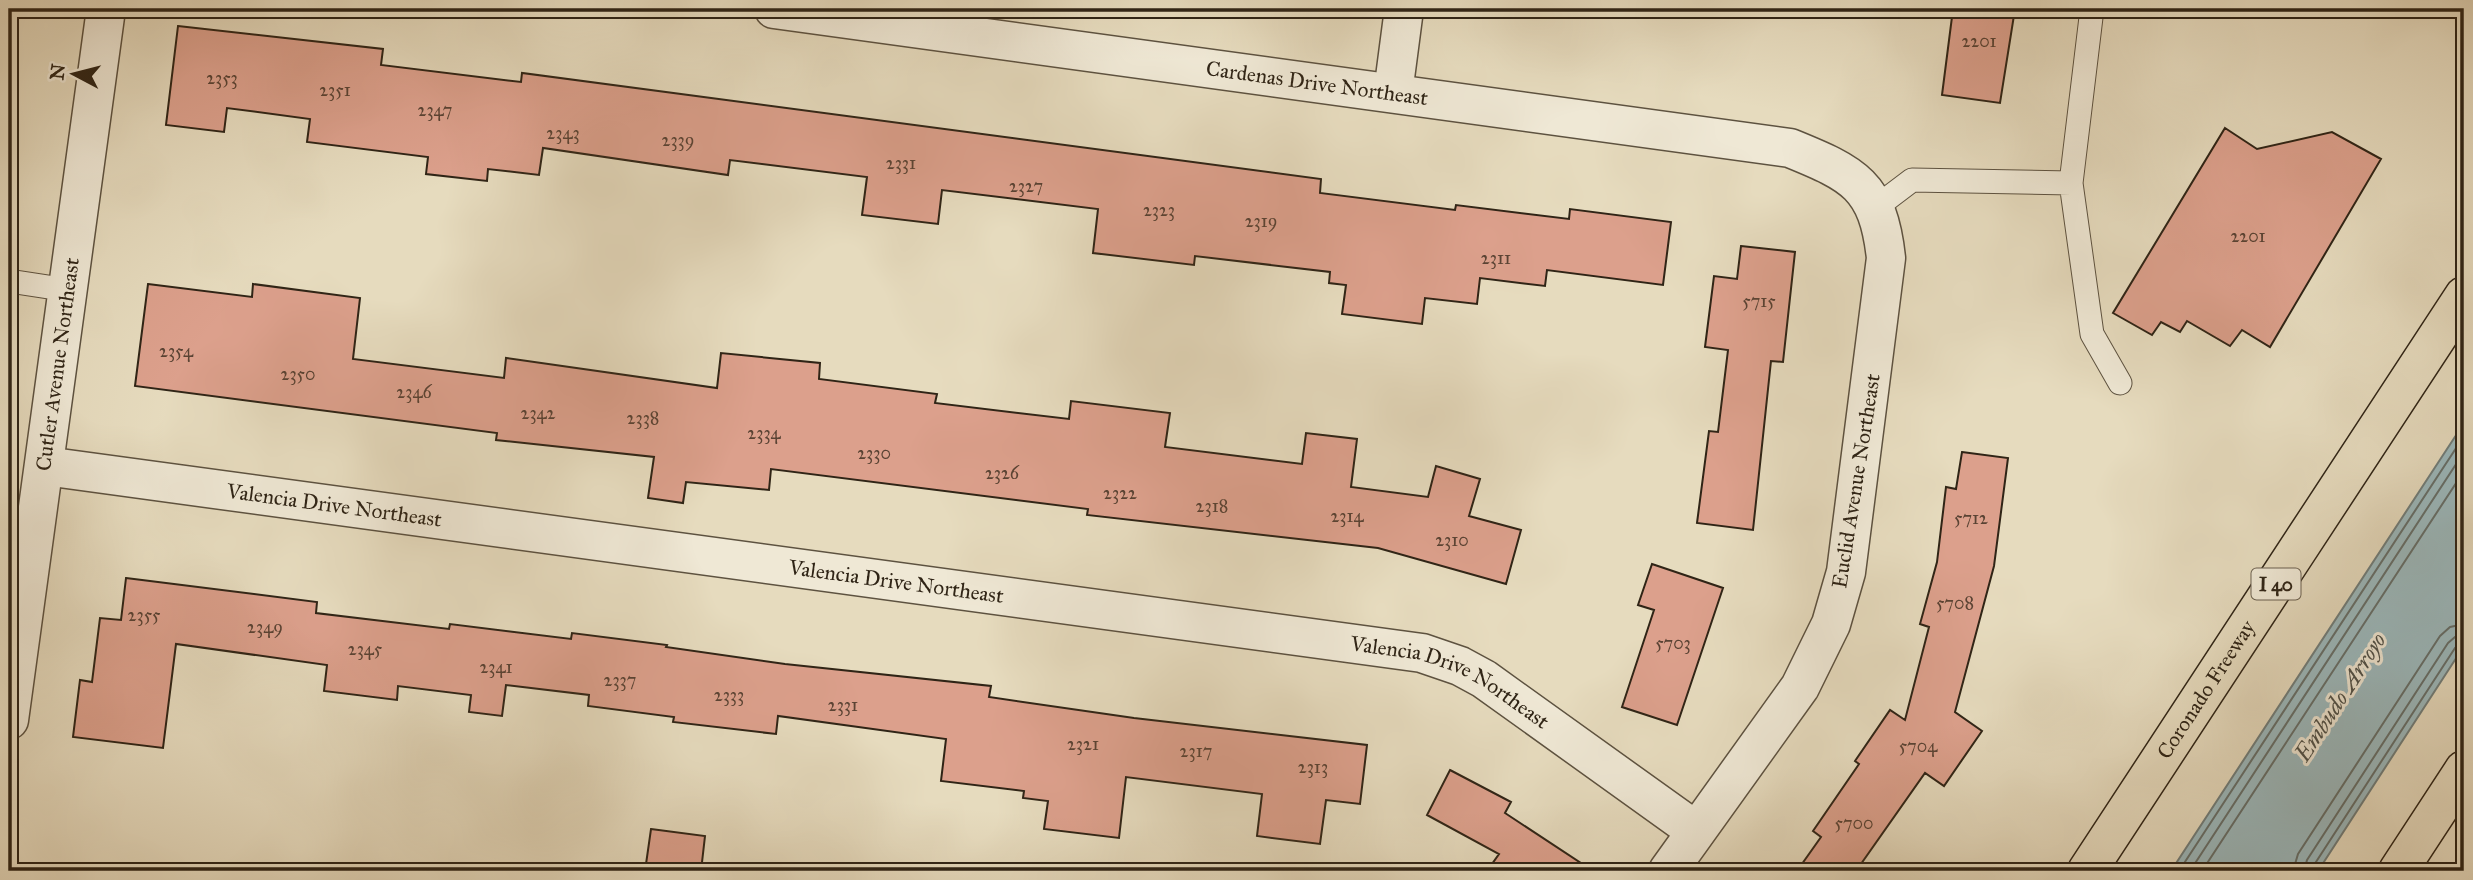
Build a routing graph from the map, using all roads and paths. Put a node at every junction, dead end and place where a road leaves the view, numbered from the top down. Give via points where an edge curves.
1 (106, 9) edge
2 (774, 9) edge
3 (1404, 9) edge
4 (2092, 9) edge
5 (1393, 93) junction
6 (1852, 178) joint
7 (2071, 183) junction
8 (1875, 208) junction
9 (9, 281) edge
10 (68, 290) junction
11 (2464, 296) edge
12 (2120, 383) dead end
13 (45, 466) junction
14 (17, 602) edge
15 (9, 720) edge
16 (2464, 770) edge
17 (1696, 831) junction
18 (1668, 871) edge
19 (2087, 871) edge
20 (2399, 871) edge

1 - 10 street, Cutler Avenue Northeast
2 - 5 street, Cardenas Drive Northeast
3 - 5 street
4 - 7 lane
5 - 6 street, Cardenas Drive Northeast via 1790,148
6 - 8 street, Euclid Avenue Northeast
7 - 8 lane via 1912,180
7 - 12 lane via 2092,334
8 - 17 street, Euclid Avenue Northeast via 1882,223 1885,258 1846,572 1830,624 1800,687
9 - 10 lane
10 - 13 street, Cutler Avenue Northeast
11 - 19 highway, Coronado Freeway / I 40
13 - 14 street, Cutler Avenue Northeast
13 - 17 street, Valencia Drive Northeast via 1422,653 1484,679
14 - 15 street, Cutler Avenue Northeast
16 - 20 highway
17 - 18 street, Euclid Avenue Northeast

